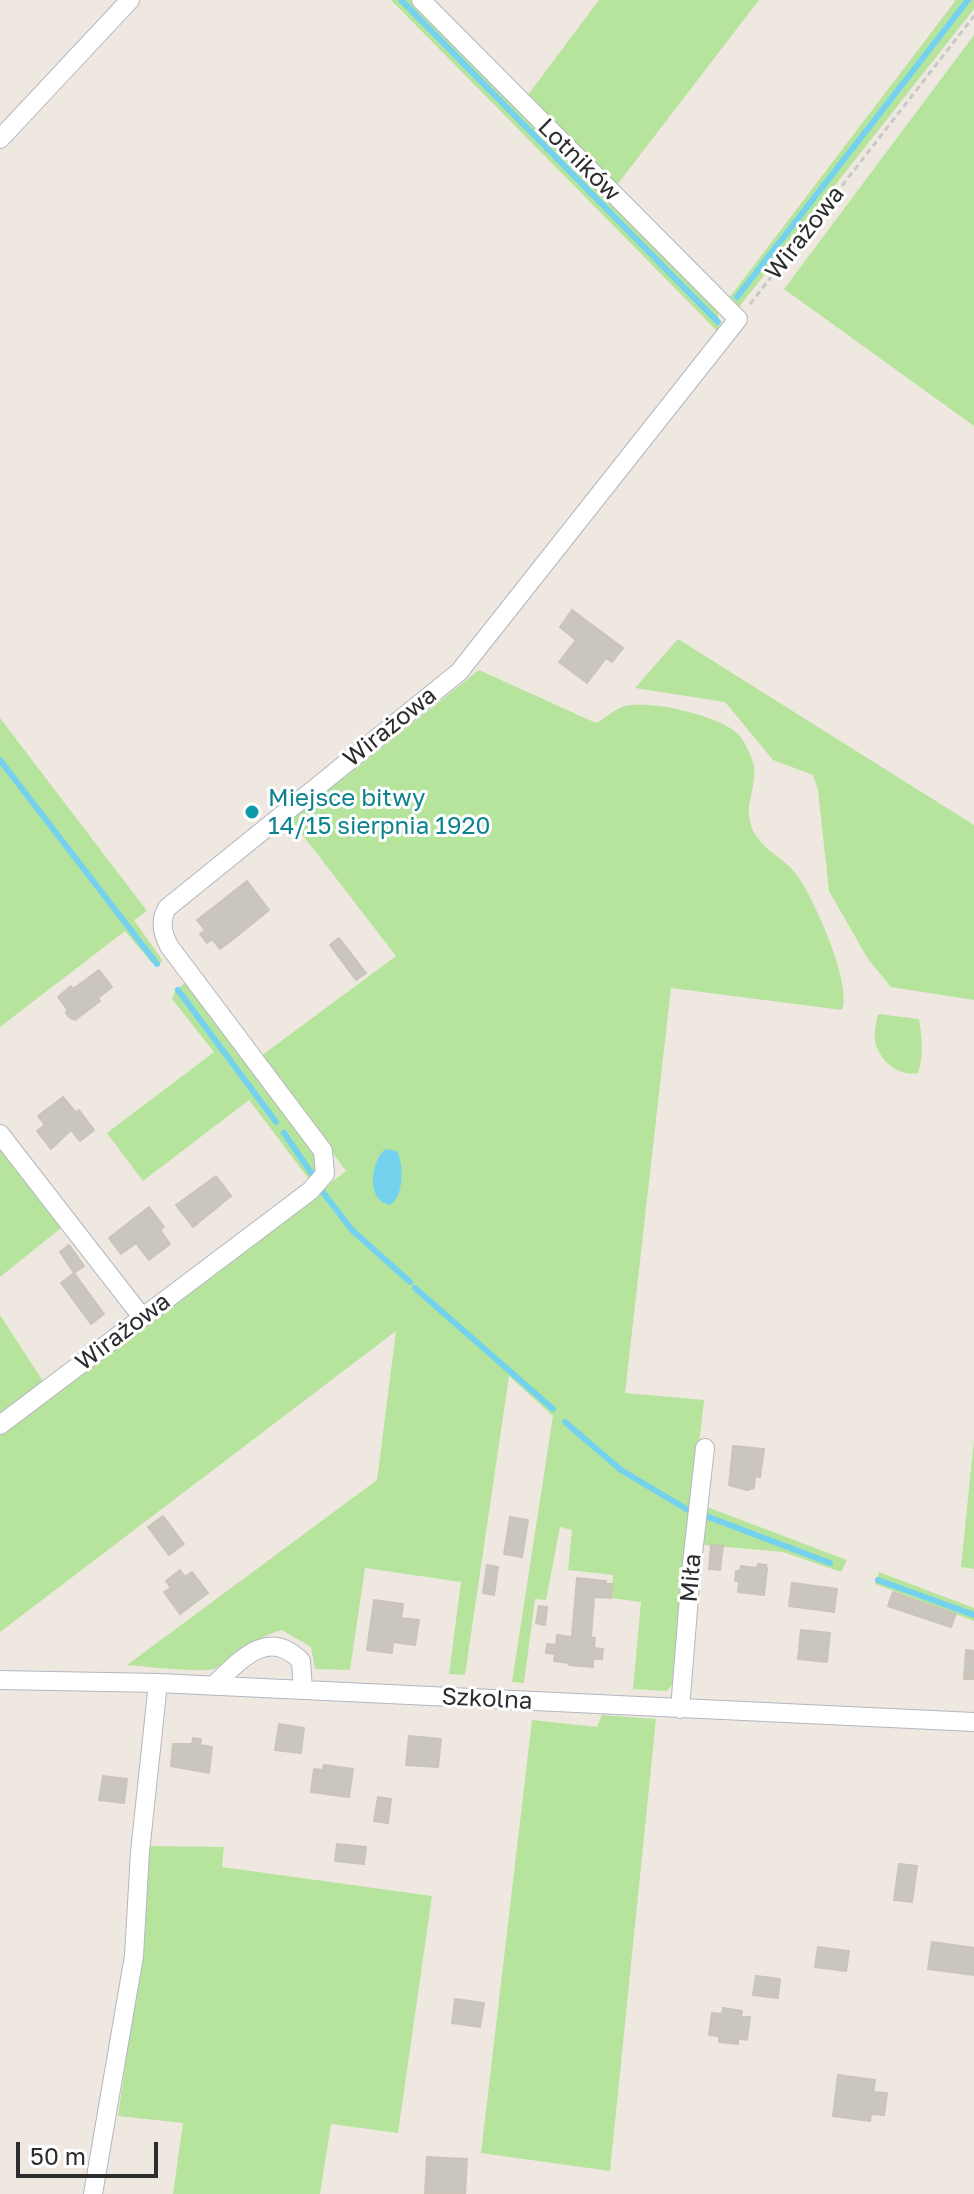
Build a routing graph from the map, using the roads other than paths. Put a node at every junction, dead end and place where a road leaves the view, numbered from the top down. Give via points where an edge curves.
1 (130, 0) edge
2 (421, 0) edge
3 (0, 139) edge
4 (738, 319) joint
5 (0, 1134) edge
6 (142, 1317) junction
7 (0, 1425) edge
8 (705, 1448) dead end
9 (0, 1680) edge
10 (158, 1683) junction
11 (213, 1686) junction
12 (303, 1690) junction
13 (680, 1709) junction
14 (974, 1722) edge
15 (93, 2194) edge

1 - 3 street
2 - 4 street, Lotników
4 - 6 street, Wirażowa via 459,672 167,908 162,922 169,946 323,1151 326,1163 325,1174 310,1191
5 - 6 street
6 - 7 street, Wirażowa
8 - 13 street, Miła
9 - 10 street, Szkolna
10 - 11 street, Szkolna
10 - 15 street via 134,1956
11 - 12 street, Szkolna
11 - 12 street via 253,1651 279,1647 301,1661
12 - 13 street, Szkolna
13 - 14 street, Szkolna

